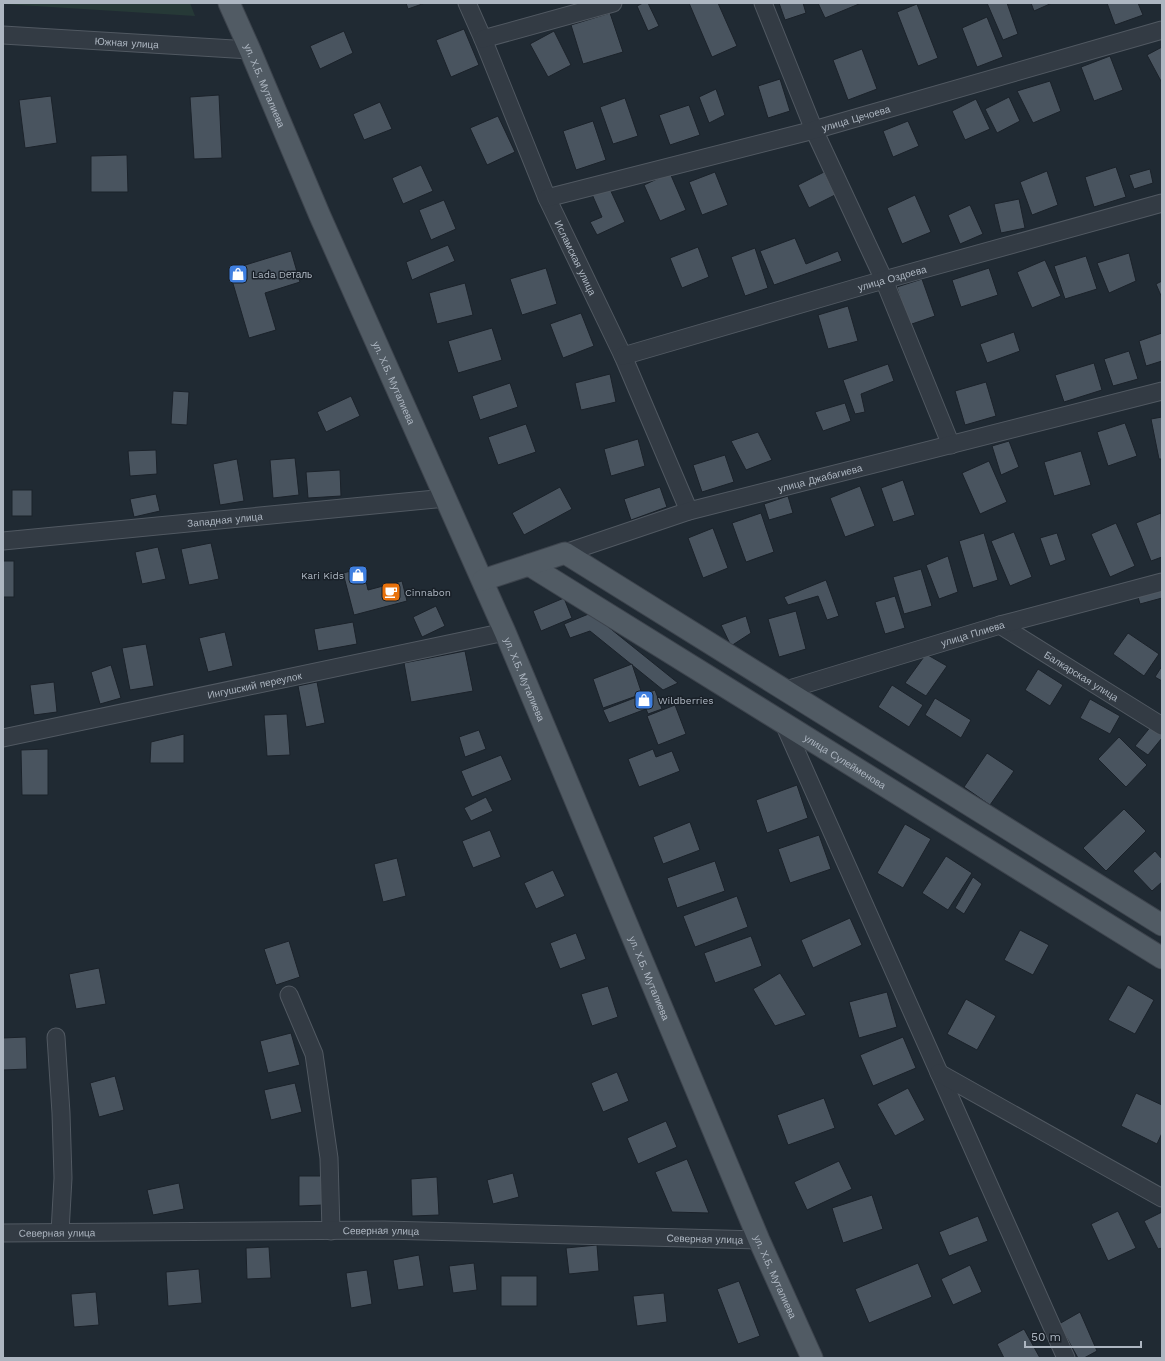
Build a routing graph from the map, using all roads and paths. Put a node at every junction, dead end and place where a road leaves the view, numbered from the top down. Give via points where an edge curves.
1 (229, 3) edge
2 (467, 3) edge
3 (613, 3) edge
4 (763, 3) edge
5 (1162, 30) edge
6 (3, 35) edge
7 (483, 39) junction
8 (250, 50) junction
9 (814, 130) junction
10 (547, 198) junction
11 (1162, 203) edge
12 (884, 280) junction
13 (623, 356) junction
14 (1162, 391) edge
15 (951, 445) junction
16 (446, 498) junction
17 (689, 511) junction
18 (3, 541) edge
19 (565, 553) junction
20 (529, 565) junction
21 (483, 580) junction
22 (1162, 582) edge
23 (1000, 626) junction
24 (505, 632) junction
25 (786, 690) junction
26 (784, 724) junction
27 (1162, 726) edge
28 (3, 738) edge
29 (1162, 924) edge
30 (1162, 958) edge
31 (289, 995) dead end
32 (56, 1037) dead end
33 (939, 1073) junction
34 (1162, 1198) edge
35 (331, 1231) junction
36 (60, 1232) junction
37 (3, 1233) edge
38 (759, 1240) junction
39 (812, 1358) edge
40 (1066, 1358) edge

1 - 8 main road, ул. Х.Б. Муталиева
2 - 7 street, Исламская улица
3 - 7 street
4 - 9 street
5 - 9 street, улица Цечоева
6 - 8 street, Южная улица
7 - 10 street, Исламская улица
8 - 16 main road, ул. Х.Б. Муталиева via 320,216
9 - 10 street, улица Цечоева
9 - 12 street
10 - 13 street, Исламская улица
11 - 12 street, улица Оздоева
12 - 13 street, улица Оздоева
12 - 15 street
13 - 17 street, Исламская улица
14 - 15 street, улица Джабагиева
15 - 17 street, улица Джабагиева
16 - 18 street, Западная улица
16 - 21 main road, ул. Х.Б. Муталиева
17 - 19 street, улица Джабагиева
19 - 20 main road, улица Джабагиева
19 - 25 main road
20 - 21 main road, улица Джабагиева
20 - 26 main road, улица Сулейменова
21 - 24 main road, ул. Х.Б. Муталиева
22 - 23 street, улица Плиева
23 - 25 street, улица Плиева
23 - 27 street, Балкарская улица
24 - 28 street, Ингушский переулок
24 - 38 main road, ул. Х.Б. Муталиева
25 - 29 main road
26 - 30 main road, улица Сулейменова
26 - 33 street
31 - 35 street via 314,1054 329,1158
32 - 36 street via 63,1178
33 - 34 street
33 - 40 street
35 - 36 street, Северная улица
35 - 38 street, Северная улица via 384,1230
36 - 37 street, Северная улица
38 - 39 main road, ул. Х.Б. Муталиева

